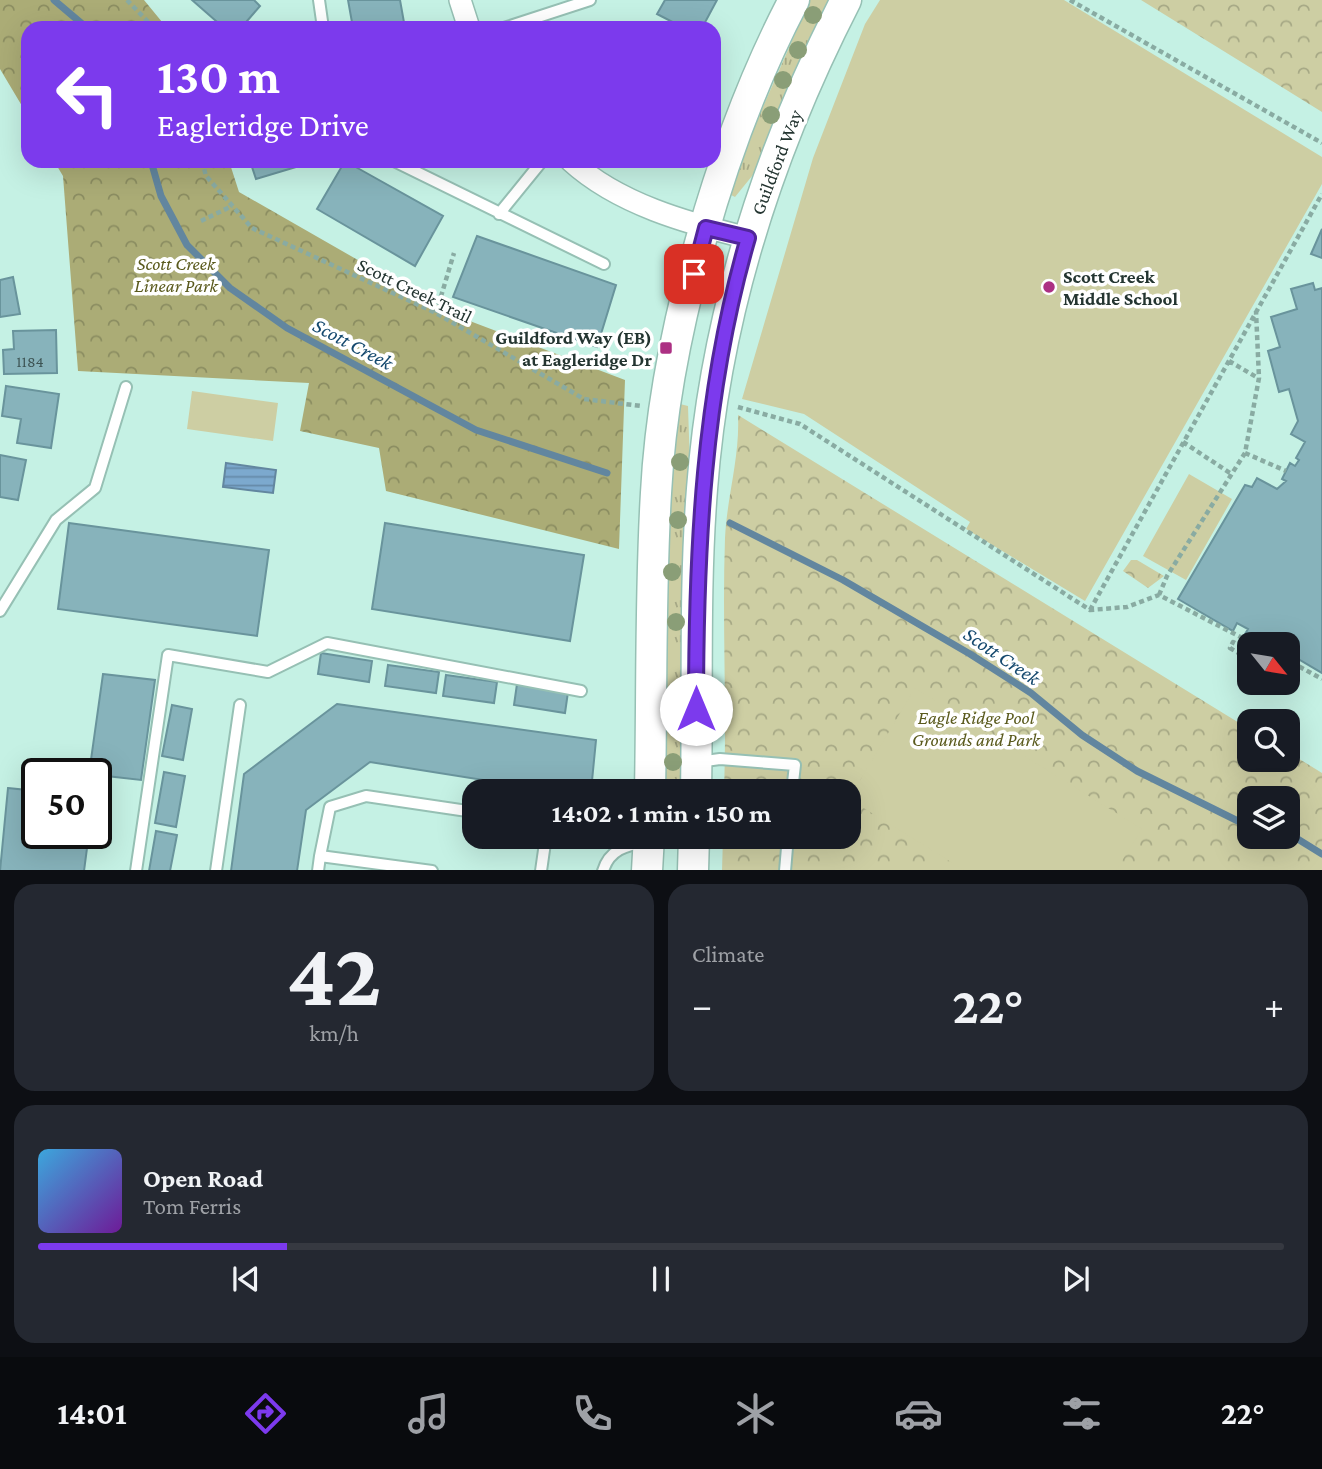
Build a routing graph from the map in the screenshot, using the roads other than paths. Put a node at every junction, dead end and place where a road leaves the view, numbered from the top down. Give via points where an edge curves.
1 (319, 0) edge
2 (460, 0) edge
3 (590, 0) edge
4 (794, 0) edge
5 (846, 0) edge
6 (322, 21) edge
7 (467, 21) edge
8 (526, 21) edge
9 (408, 168) edge
10 (536, 168) edge
11 (578, 168) edge
12 (499, 214) junction
13 (706, 228) junction
14 (748, 238) junction
15 (604, 264) dead end
16 (126, 387) dead end
17 (0, 611) edge
18 (581, 691) dead end
19 (240, 705) dead end
20 (696, 777) edge
21 (650, 779) edge
22 (793, 779) edge
23 (462, 810) edge
24 (544, 849) edge
25 (621, 849) edge
26 (694, 849) edge
27 (787, 849) edge
28 (320, 856) junction
29 (392, 867) edge
30 (136, 870) edge
31 (216, 870) edge
32 (318, 870) edge
33 (432, 870) edge
34 (541, 870) edge
35 (603, 870) edge
36 (693, 870) edge
37 (785, 870) edge

1 - 6 lane
2 - 7 street
3 - 8 lane
4 - 13 main road via 758,74
5 - 14 main road, Guildford Way via 789,126
9 - 12 lane
10 - 12 lane
11 - 13 street via 631,200
12 - 15 lane
13 - 14 street
13 - 21 main road via 676,346 656,492
14 - 20 main road, Guildford Way via 719,363 702,488
16 - 17 lane via 95,488 56,520
18 - 30 lane via 327,643 268,672 168,654
19 - 31 lane
20 - 22 lane via 720,759 794,765
23 - 28 lane via 366,796 330,807
24 - 34 lane
25 - 35 lane via 607,859
26 - 36 main road
27 - 37 lane
28 - 29 lane
28 - 32 lane
29 - 33 lane

